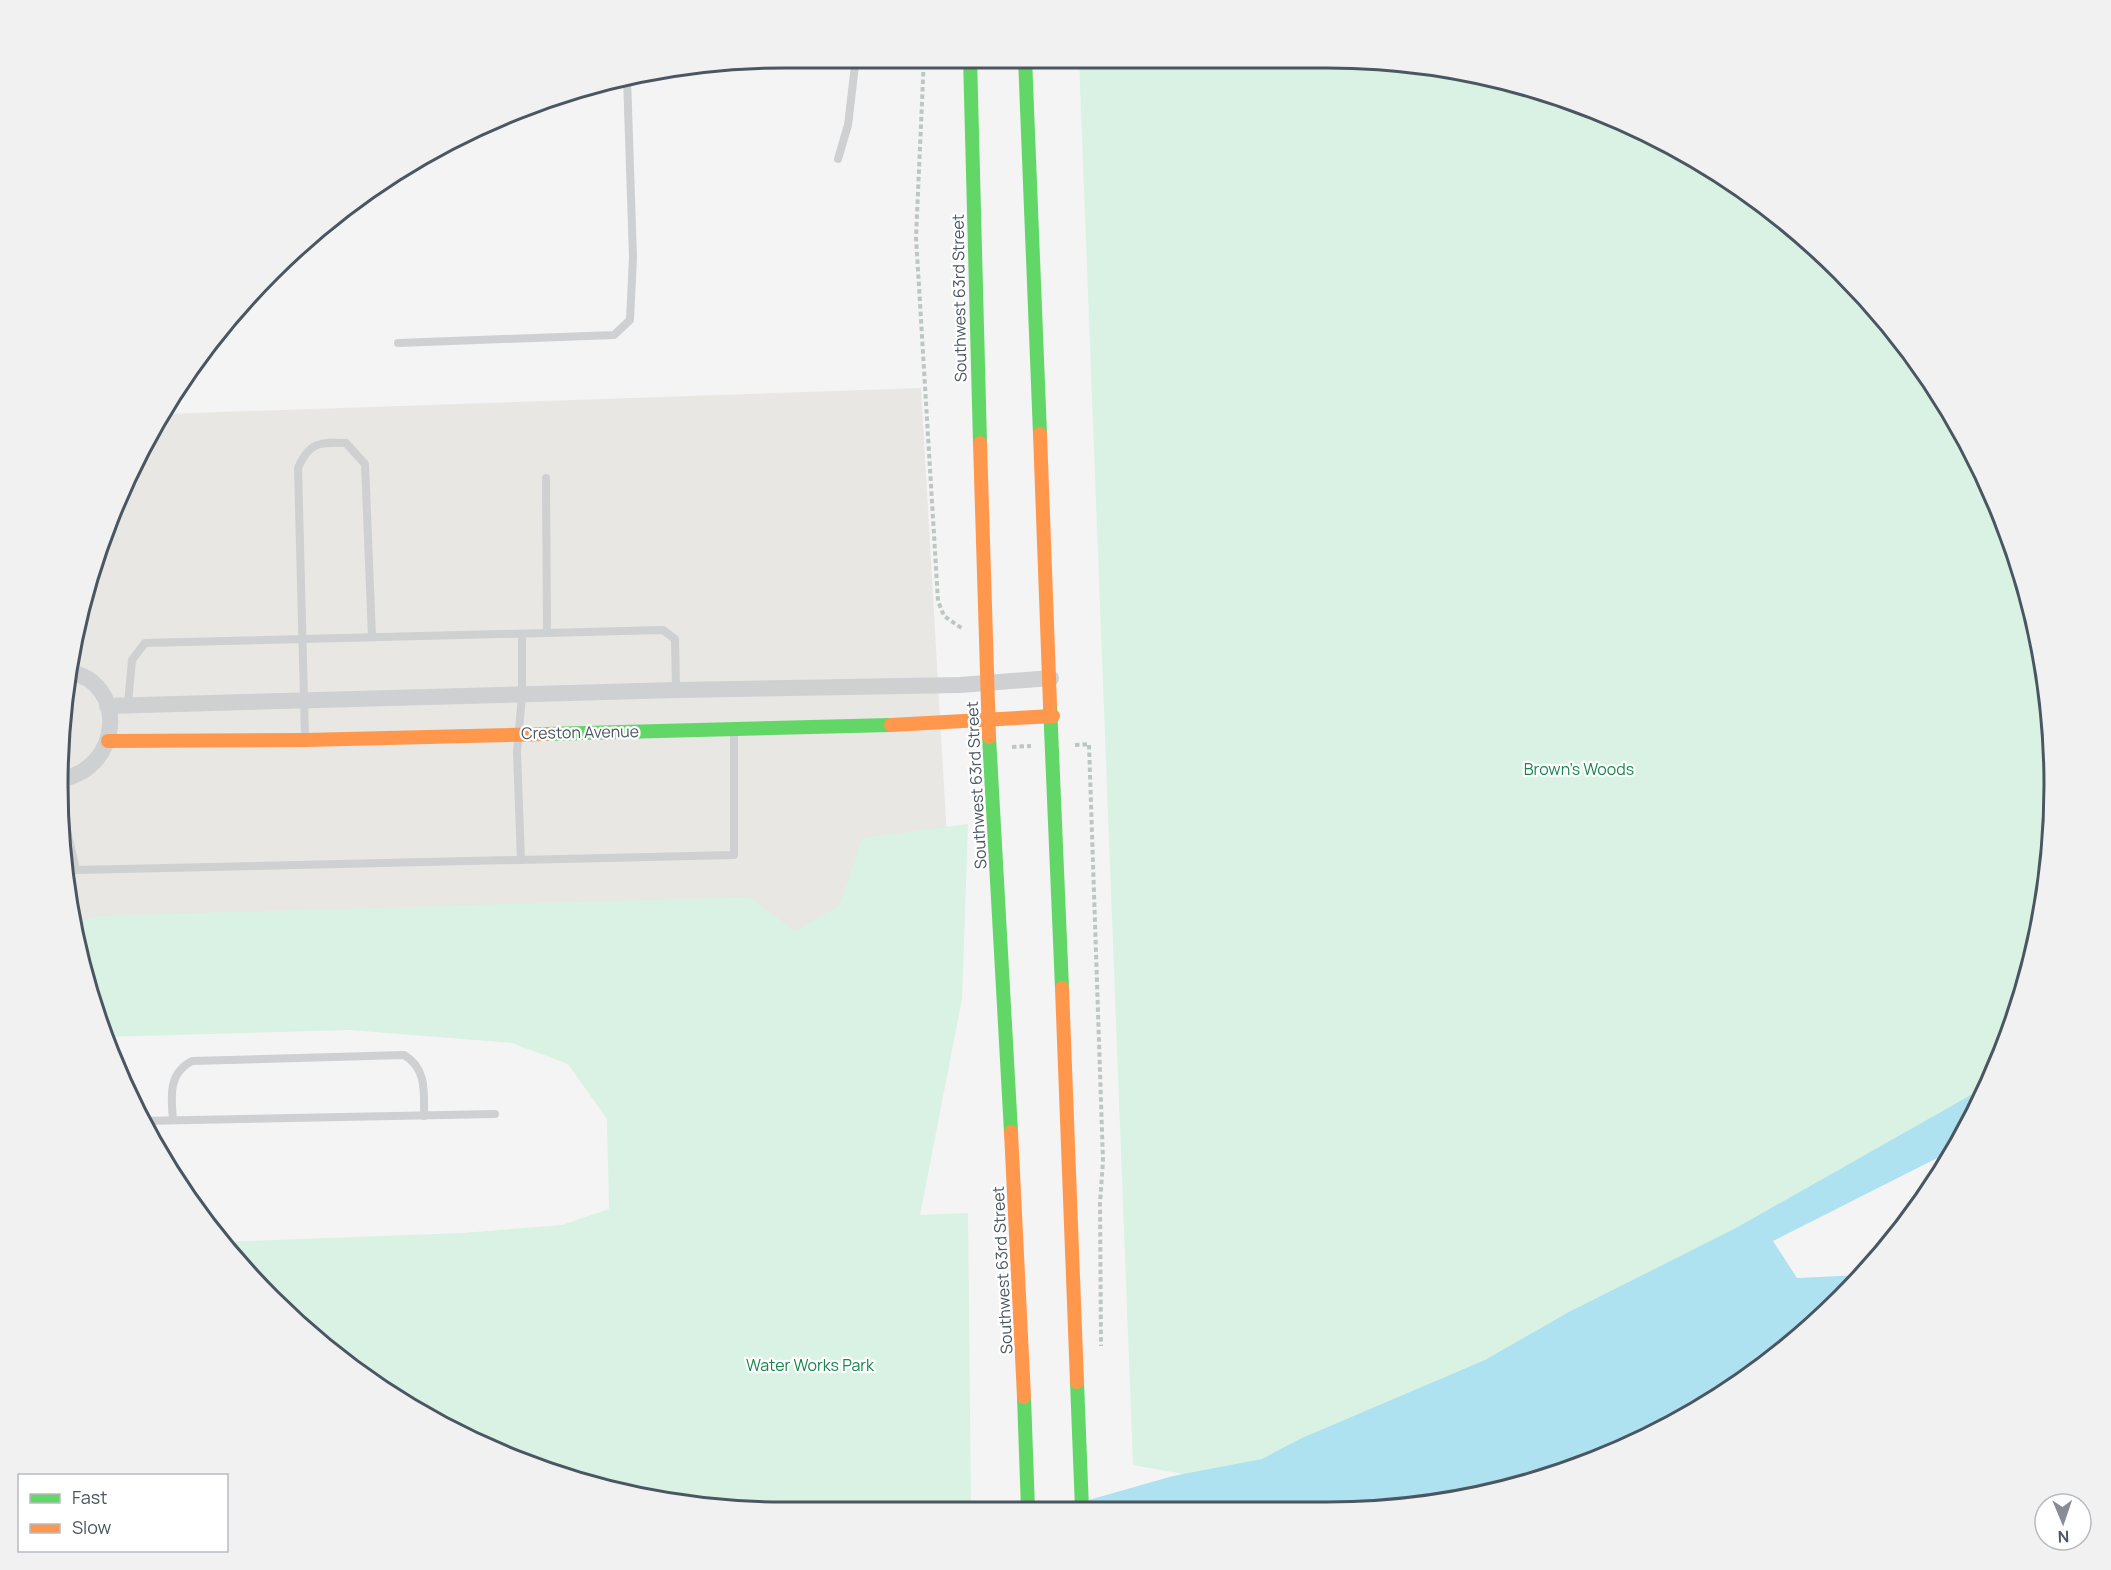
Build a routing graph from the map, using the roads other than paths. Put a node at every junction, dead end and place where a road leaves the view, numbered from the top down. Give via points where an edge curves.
1 (855, 68) edge
2 (970, 68) edge
3 (1025, 68) edge
4 (627, 85) edge
5 (838, 159) dead end
6 (398, 343) dead end
7 (546, 478) dead end
8 (547, 633) junction
9 (522, 634) junction
10 (372, 637) junction
11 (304, 639) junction
12 (76, 675) edge
13 (1051, 678) junction
14 (987, 683) junction
15 (675, 690) junction
16 (522, 696) junction
17 (305, 702) junction
18 (128, 704) junction
19 (107, 706) junction
20 (1053, 716) junction
21 (989, 722) junction
22 (734, 729) junction
23 (520, 734) junction
24 (305, 740) junction
25 (108, 741) junction
26 (68, 777) edge
27 (70, 846) edge
28 (521, 860) junction
29 (76, 870) junction
30 (73, 871) edge
31 (495, 1114) dead end
32 (424, 1116) junction
33 (173, 1120) junction
34 (151, 1121) edge
35 (1028, 1502) edge
36 (1082, 1502) edge

1 - 5 lane via 848,125
2 - 14 main road, Southwest 63rd Street
3 - 13 main road
4 - 6 lane via 633,257 630,320 614,335
7 - 8 lane
8 - 9 lane
8 - 15 lane via 663,630 675,639
9 - 10 lane
9 - 16 lane
10 - 11 lane
10 - 11 lane via 365,464 346,443 322,442 305,452 298,468
11 - 17 lane
11 - 18 lane via 145,643 132,660
12 - 19 street via 90,681
13 - 14 street
13 - 20 main road
14 - 15 street
14 - 21 main road, Southwest 63rd Street
15 - 16 street
16 - 17 street
16 - 23 lane
17 - 18 street
17 - 24 lane
18 - 19 street
19 - 25 street via 111,730
20 - 21 main road, Creston Avenue
20 - 36 main road
21 - 22 main road, Creston Avenue
21 - 35 main road, Southwest 63rd Street via 1022,1320
22 - 23 main road, Creston Avenue
22 - 28 lane via 734,855
23 - 24 main road, Creston Avenue
23 - 28 lane via 517,752
24 - 25 main road, Creston Avenue
25 - 26 street via 95,763 81,774
27 - 29 lane
28 - 29 lane
29 - 30 lane
31 - 32 lane
32 - 33 lane
32 - 33 lane via 422,1078 413,1060 404,1055 192,1061 174,1078
33 - 34 lane

